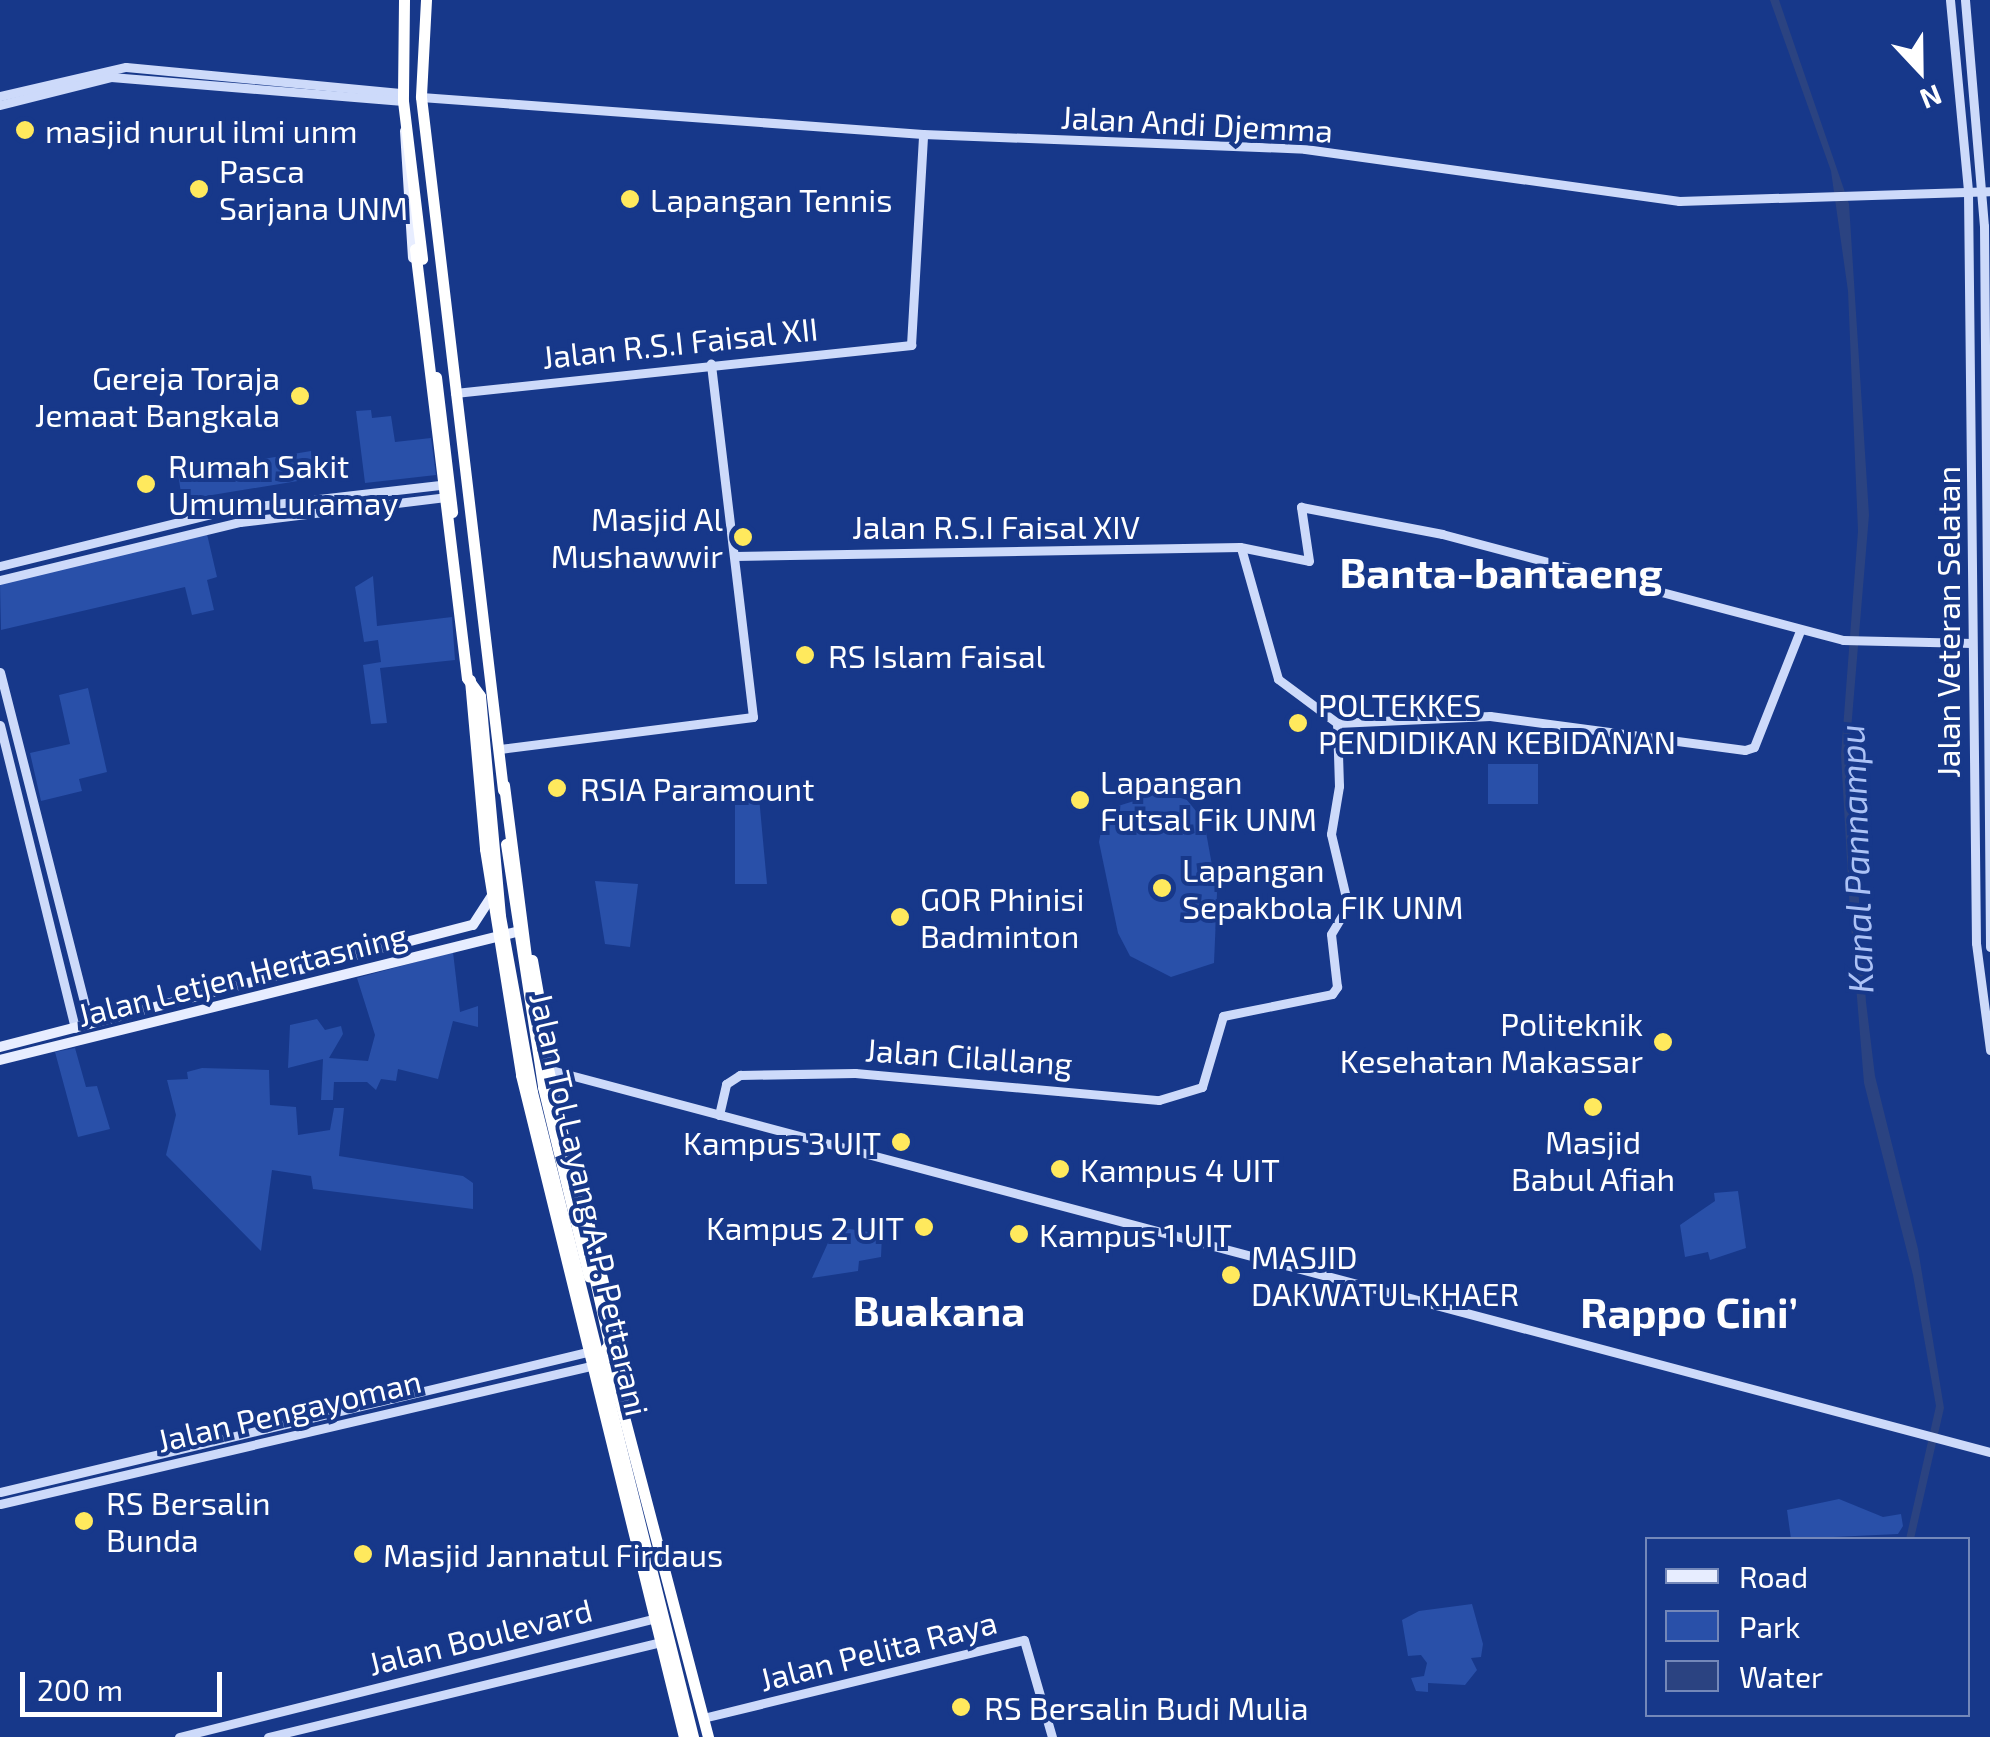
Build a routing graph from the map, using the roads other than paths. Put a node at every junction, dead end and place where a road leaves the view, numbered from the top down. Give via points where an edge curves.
1 (404, 0) edge
2 (426, 0) edge
3 (1950, 0) edge
4 (1965, 0) edge
5 (0, 96) edge
6 (403, 97) junction
7 (421, 98) junction
8 (0, 105) edge
9 (923, 134) junction
10 (403, 137) junction
11 (1986, 191) edge
12 (1968, 192) junction
13 (1970, 332) junction
14 (1984, 333) junction
15 (711, 363) junction
16 (455, 393) junction
17 (1971, 482) junction
18 (1988, 482) junction
19 (354, 491) junction
20 (446, 491) junction
21 (356, 506) junction
22 (118, 536) junction
23 (1240, 547) junction
24 (122, 550) junction
25 (736, 556) junction
26 (0, 566) edge
27 (0, 580) edge
28 (484, 596) junction
29 (462, 598) junction
30 (1800, 631) junction
31 (1972, 643) junction
32 (0, 672) edge
33 (467, 678) junction
34 (1972, 701) junction
35 (1988, 701) junction
36 (1337, 723) junction
37 (0, 725) edge
38 (663, 728) junction
39 (664, 740) dead end
40 (500, 754) junction
41 (504, 785) junction
42 (491, 897) junction
43 (516, 932) junction
44 (496, 936) junction
45 (1990, 947) edge
46 (79, 982) junction
47 (65, 985) junction
48 (190, 999) junction
49 (194, 1012) junction
50 (90, 1024) junction
51 (76, 1028) junction
52 (0, 1047) edge
53 (1990, 1050) edge
54 (0, 1060) edge
55 (551, 1070) junction
56 (719, 1115) junction
57 (556, 1142) junction
58 (538, 1148) junction
59 (564, 1175) junction
60 (546, 1179) junction
61 (586, 1352) junction
62 (590, 1366) junction
63 (505, 1373) junction
64 (508, 1386) junction
65 (622, 1408) junction
66 (1990, 1452) edge
67 (0, 1492) edge
68 (0, 1504) edge
69 (676, 1612) junction
70 (654, 1618) junction
71 (682, 1636) junction
72 (660, 1642) junction
73 (703, 1718) junction
74 (179, 1737) edge
75 (268, 1737) edge
76 (684, 1737) edge
77 (696, 1737) edge
78 (708, 1737) edge
79 (1052, 1737) edge

1 - 6 highway
2 - 7 highway
3 - 12 street, Jalan Veteran Selatan
4 - 11 street, Jalan Veteran Selatan
5 - 6 street via 126,68
6 - 8 street via 111,77
6 - 10 highway
7 - 9 street, Jalan Andi Djemma
7 - 16 highway
9 - 12 street, Jalan Andi Djemma via 1305,149 1665,200 1835,201
9 - 15 street, Jalan R.S.I Faisal XII via 911,345
10 - 20 main road
10 - 20 highway
10 - 33 highway, bridge
11 - 12 street
11 - 14 street, Jalan Veteran Selatan
12 - 13 street, Jalan Veteran Selatan
13 - 14 street
13 - 17 street, Jalan Veteran Selatan
14 - 18 street, Jalan Veteran Selatan
15 - 16 street, Jalan R.S.I Faisal XII
15 - 25 street
16 - 28 highway
17 - 18 street
17 - 31 street, Jalan Veteran Selatan
18 - 35 street, Jalan Veteran Selatan
19 - 20 street
19 - 21 street
19 - 22 street via 232,508
20 - 21 street
20 - 29 highway
20 - 33 main road
21 - 24 street via 254,520
22 - 24 street
22 - 26 street
23 - 25 street, Jalan R.S.I Faisal XIV
23 - 30 street, Jalan R.S.I Faisal XIV via 1308,561 1301,507 1442,534
23 - 36 street via 1249,560 1274,670 1288,691
24 - 27 street
25 - 38 street via 753,718
28 - 29 highway
28 - 40 highway
29 - 33 highway
30 - 31 street via 1862,642
30 - 36 street via 1754,747 1490,716
31 - 34 street, Jalan Veteran Selatan
32 - 46 street
33 - 42 highway
33 - 77 highway, Jalan Tol Layang A.P. Pettarani, bridge via 480,696 500,916 532,1092
34 - 35 street
34 - 53 street, Jalan Veteran Selatan via 1976,943
35 - 45 street, Jalan Veteran Selatan
36 - 56 street, Jalan Cilallang via 1339,786 1331,834 1348,906 1331,934 1337,987 1324,996 1228,1012 1220,1021 1209,1082 1170,1099 796,1072 733,1076
37 - 47 street
38 - 39 street
38 - 40 street
40 - 41 highway
40 - 55 highway
41 - 43 highway
41 - 77 highway, Jalan Tol Layang A.P. Pettarani, bridge via 530,987 609,1342 601,1356
42 - 44 highway
42 - 48 main road, Jalan Letjen Hertasning via 473,925
43 - 44 main road, Jalan Letjen Hertasning
43 - 57 highway
44 - 49 main road, Jalan Letjen Hertasning
44 - 58 highway
46 - 47 street
46 - 50 street
47 - 51 street
48 - 49 main road
48 - 50 main road, Jalan Letjen Hertasning
49 - 54 main road, Jalan Letjen Hertasning
50 - 51 main road, Jalan Letjen Hertasning
51 - 52 main road, Jalan Letjen Hertasning
55 - 56 street
55 - 65 highway via 624,1364
56 - 66 street
57 - 58 highway via 551,1154
57 - 59 highway
58 - 60 highway
59 - 60 highway via 553,1167
59 - 65 highway
60 - 61 highway
61 - 62 highway
61 - 63 street, Jalan Pengayoman
62 - 64 street, Jalan Pengayoman
62 - 70 highway
63 - 64 street
63 - 67 street, Jalan Pengayoman
64 - 68 street, Jalan Pengayoman
65 - 69 highway
69 - 70 street, Jalan Boulevard
69 - 71 highway
70 - 72 highway
70 - 74 street, Jalan Boulevard
71 - 72 street, Jalan Boulevard
71 - 73 highway
72 - 75 street, Jalan Boulevard
72 - 76 highway
73 - 78 highway
73 - 79 street, Jalan Pelita Raya via 1024,1640

